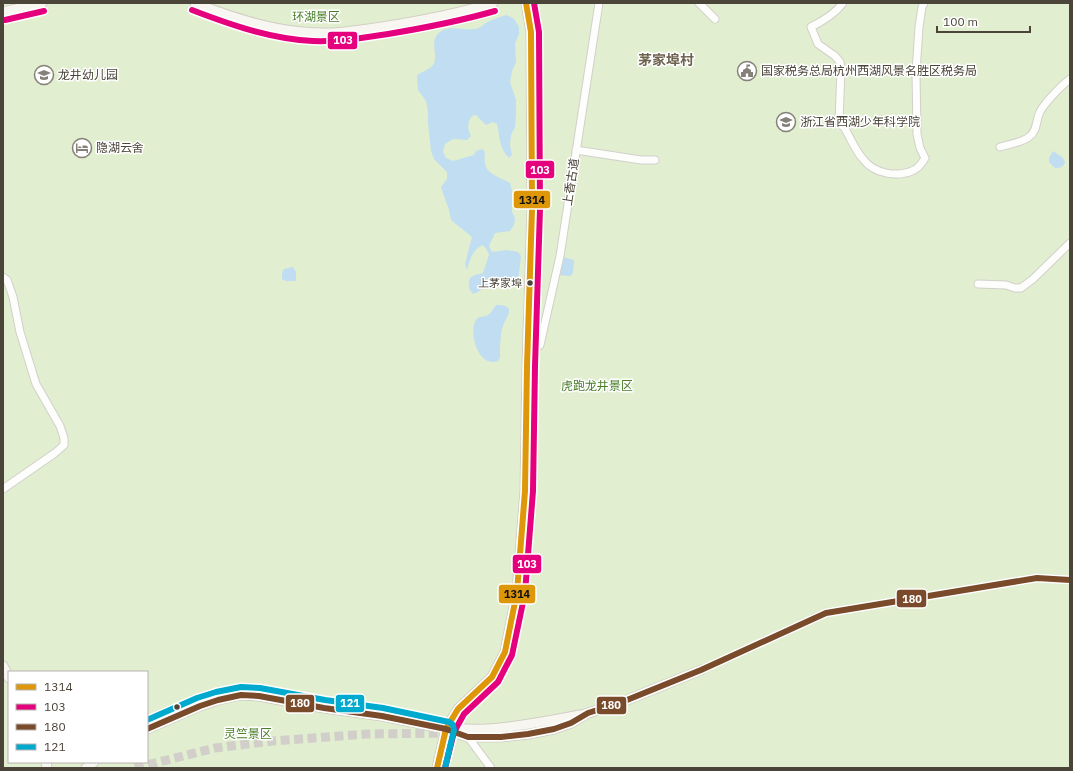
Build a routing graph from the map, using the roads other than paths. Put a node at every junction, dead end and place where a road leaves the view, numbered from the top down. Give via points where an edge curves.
1 (42, 3) edge
2 (194, 3) edge
3 (493, 3) edge
4 (526, 3) edge
5 (599, 3) edge
6 (698, 3) edge
7 (844, 3) edge
8 (924, 3) edge
9 (3, 12) edge
10 (715, 19) dead end
11 (1070, 79) edge
12 (1000, 147) dead end
13 (576, 150) junction
14 (655, 160) dead end
15 (1070, 243) edge
16 (3, 277) edge
17 (978, 284) dead end
18 (527, 353) junction
19 (3, 489) edge
20 (3, 666) edge
21 (701, 670) tunnel mouth
22 (8, 676) edge
23 (588, 713) junction
24 (148, 729) edge
25 (446, 729) junction
26 (495, 732) dead end
27 (468, 738) junction
28 (437, 768) edge
29 (491, 768) edge

1 - 9 street
2 - 3 street via 257,23 304,32 329,33 415,22
4 - 18 street via 531,32 532,209
5 - 13 street, 上香古道
6 - 10 street
7 - 8 street via 823,21 811,27 818,44 840,62 839,122 868,165 883,173 893,174 915,170 924,158 917,134 916,72 919,27
11 - 12 street via 1056,91 1039,113 1031,136
13 - 14 street
13 - 18 street, 上香古道 via 560,256 540,345
15 - 17 street via 1021,288
16 - 19 street via 7,280 13,297 20,332 36,384 60,426 64,444
18 - 25 street via 525,490 517,592 505,652 492,677 458,709
20 - 22 street
21 - 23 street
23 - 25 street via 522,726 485,730
23 - 26 street via 558,724
23 - 27 street via 554,729 501,737
24 - 25 street via 200,706 241,695 382,716
25 - 27 street
25 - 28 street
27 - 29 street

